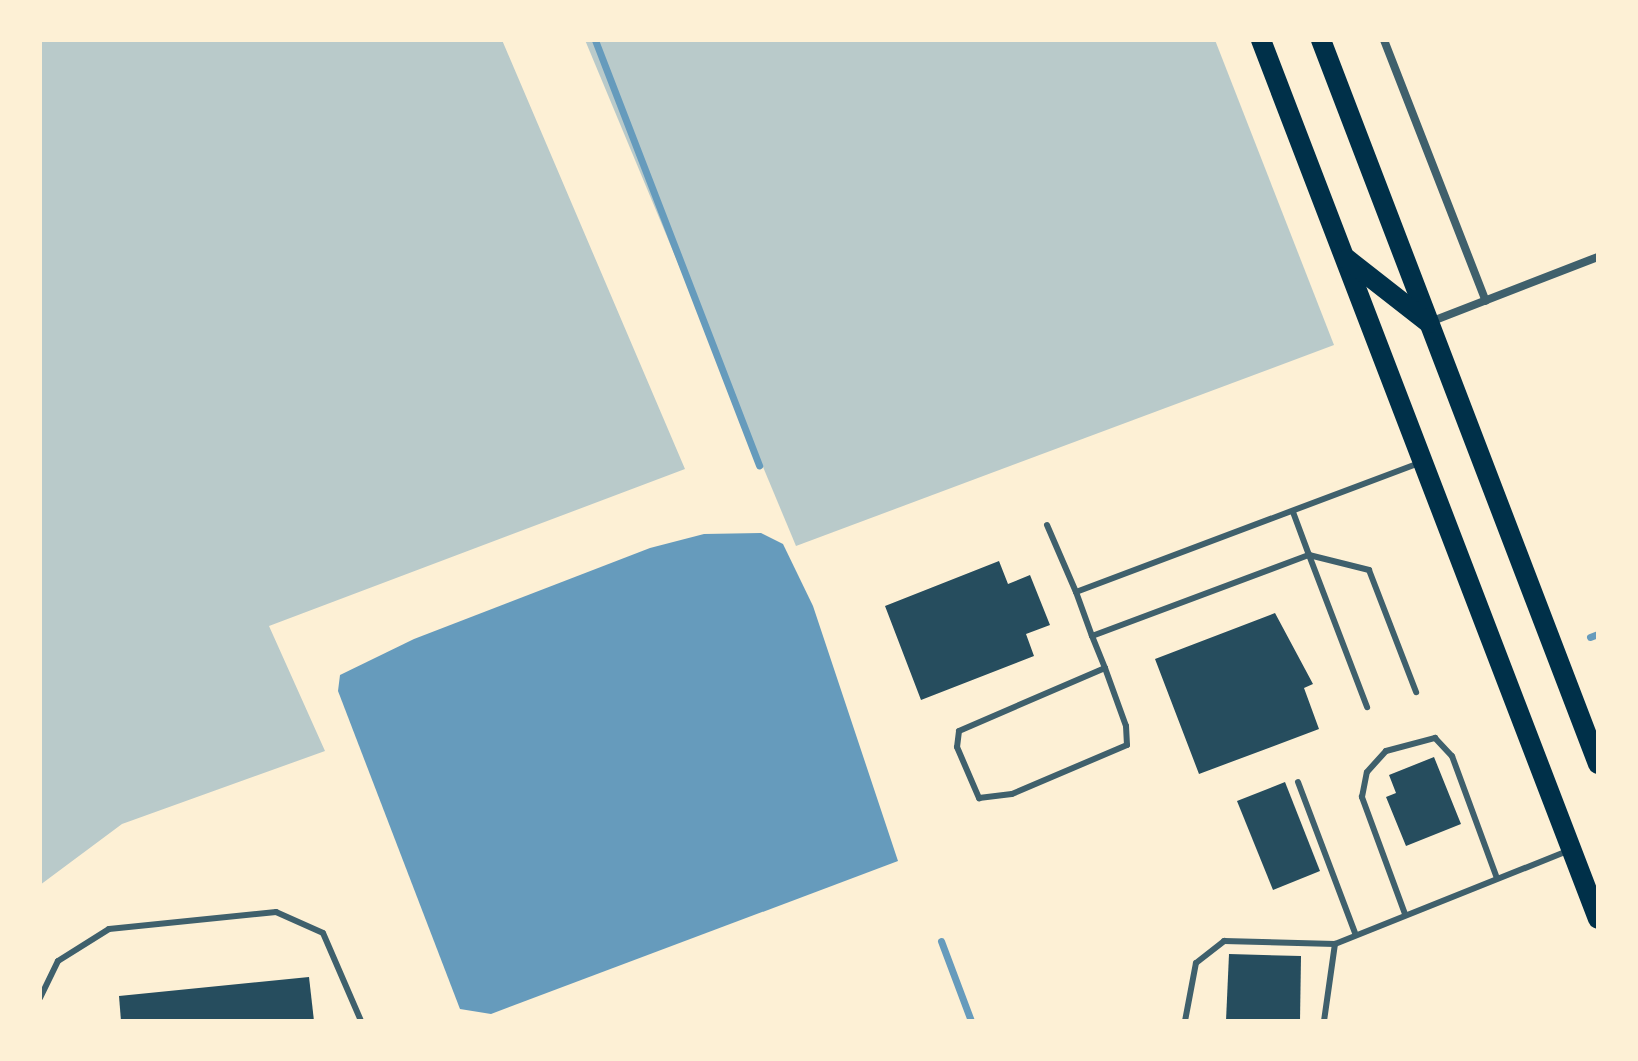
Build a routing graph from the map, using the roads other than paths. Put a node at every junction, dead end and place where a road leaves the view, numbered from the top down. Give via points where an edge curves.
1 (1261, 40) edge
2 (1321, 40) edge
3 (1384, 40) edge
4 (1344, 256) junction
5 (1598, 257) edge
6 (1486, 301) junction
7 (1429, 323) junction
8 (1423, 462) junction
9 (1293, 512) junction
10 (1047, 525) dead end
11 (1309, 555) junction
12 (1076, 592) junction
13 (1092, 636) junction
14 (1105, 668) junction
15 (1416, 692) dead end
16 (1367, 707) dead end
17 (1598, 764) edge
18 (1298, 782) dead end
19 (1571, 850) junction
20 (1598, 870) edge
21 (1497, 878) junction
22 (1405, 914) junction
23 (1598, 919) edge
24 (1355, 933) junction
25 (1335, 944) junction
26 (40, 998) edge
27 (361, 1021) edge
28 (1185, 1021) edge
29 (1324, 1021) edge

1 - 4 main road
2 - 7 main road
3 - 6 street
4 - 7 main road
4 - 8 main road
5 - 6 street
6 - 7 street
7 - 17 main road
8 - 9 lane
8 - 19 main road
9 - 11 lane
9 - 12 lane
10 - 12 lane
11 - 13 lane
11 - 15 lane via 1369,570
11 - 16 lane
12 - 13 lane
13 - 14 lane
14 - 14 lane via 1127,745 1012,794 979,798 957,747 959,731
18 - 24 lane
19 - 20 main road
19 - 21 lane
19 - 23 main road
21 - 22 lane
21 - 22 lane via 1452,756 1435,738 1386,751 1367,772 1362,797
22 - 24 lane
24 - 25 lane
25 - 28 lane via 1224,941 1196,963
25 - 29 lane
26 - 27 lane via 58,961 109,929 276,912 323,933

